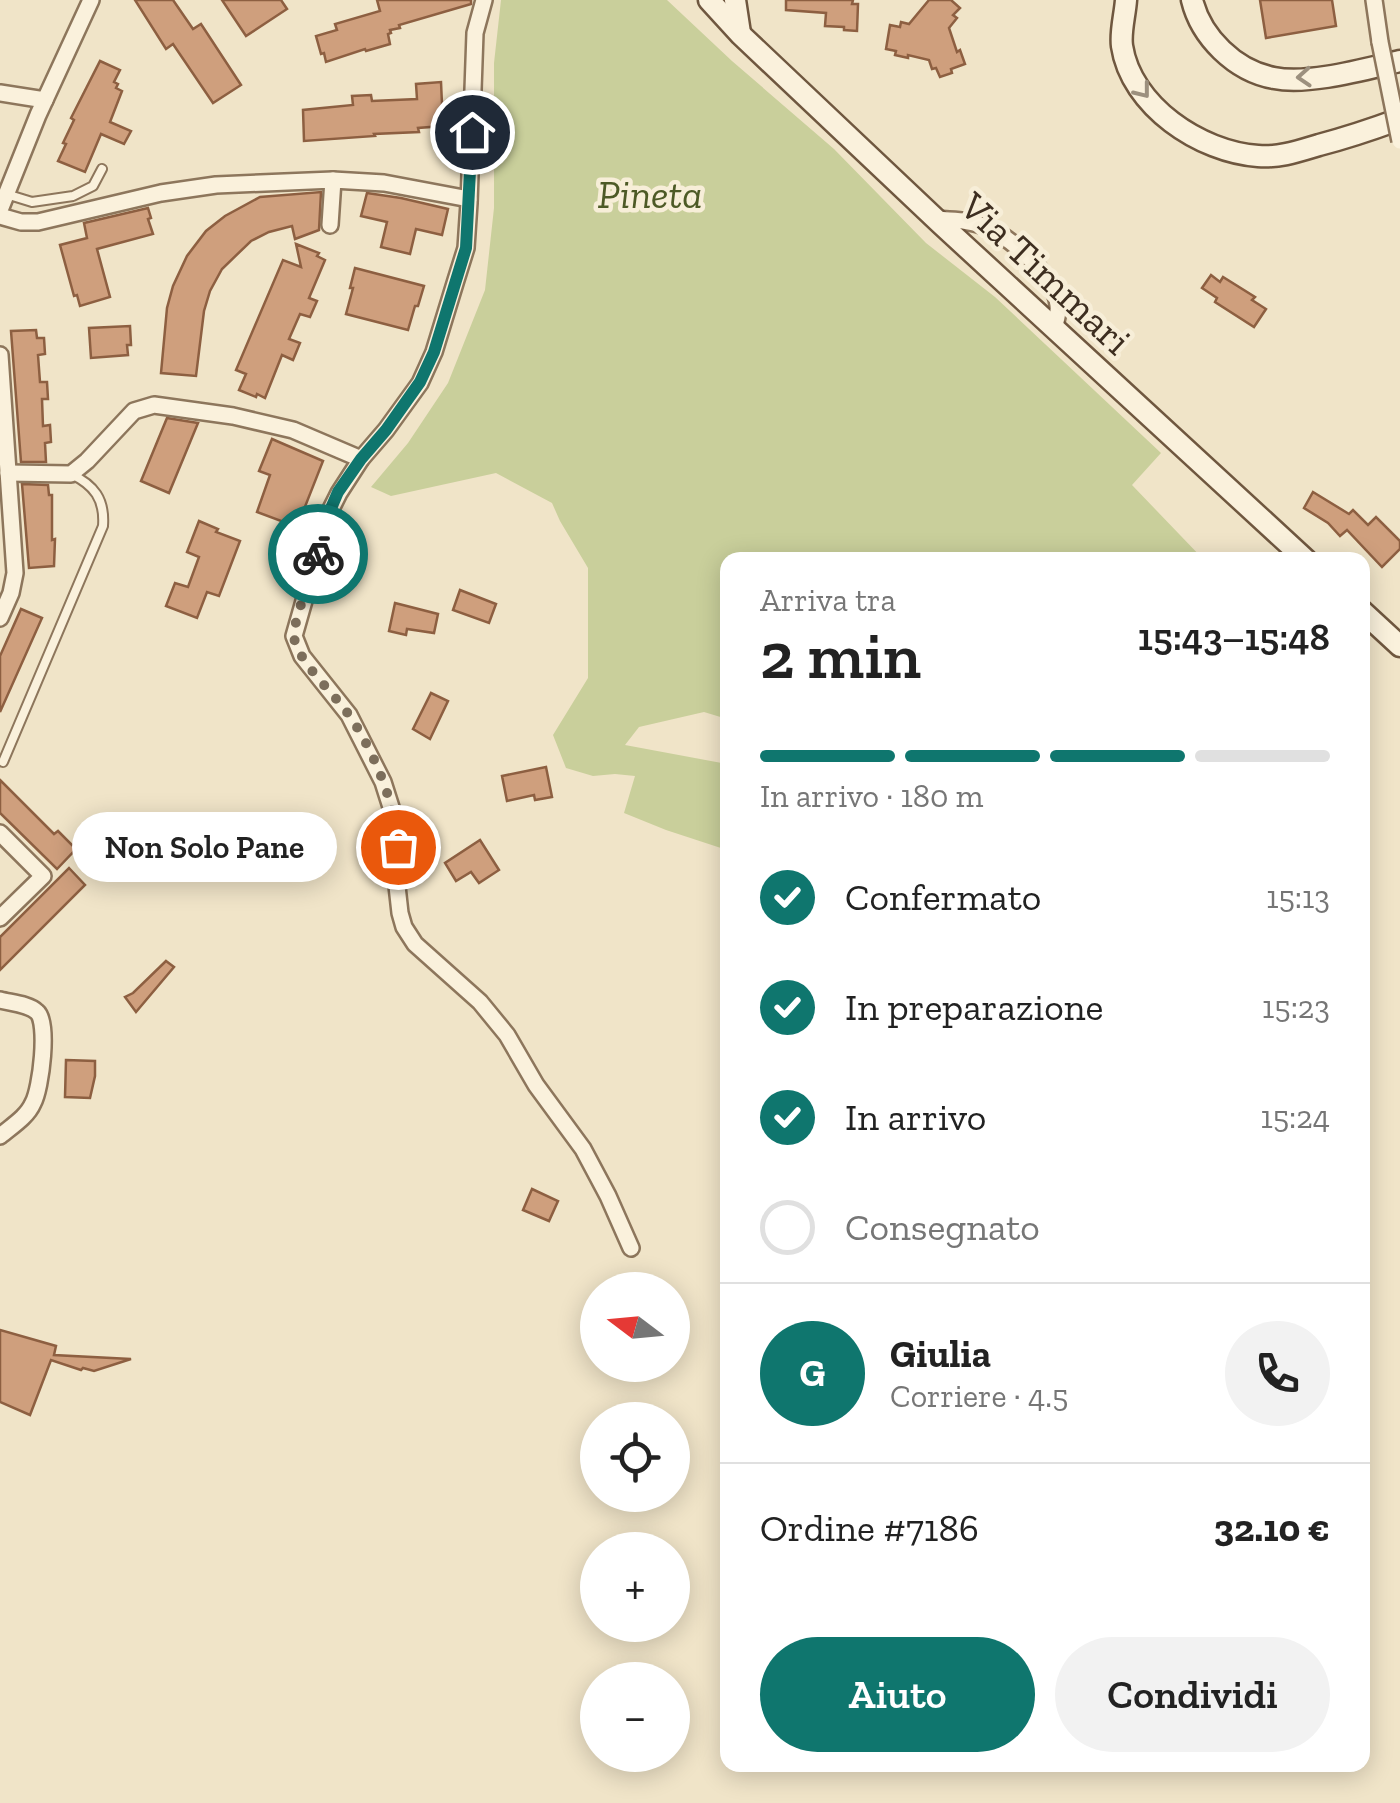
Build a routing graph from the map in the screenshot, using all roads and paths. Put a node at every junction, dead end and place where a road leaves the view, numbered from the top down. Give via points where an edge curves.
1 (91, 0) edge
2 (484, 0) edge
3 (709, 0) edge
4 (734, 0) edge
5 (1126, 0) edge
6 (1192, 0) edge
7 (1374, 0) edge
8 (741, 34) junction
9 (1400, 61) edge
10 (0, 92) edge
11 (45, 100) junction
12 (1400, 119) edge
13 (1400, 141) edge
14 (102, 169) dead end
15 (333, 180) junction
16 (6, 194) junction
17 (469, 199) junction
18 (0, 213) edge
19 (936, 219) junction
20 (330, 225) dead end
21 (1054, 328) junction
22 (0, 355) edge
23 (1, 389) edge
24 (361, 459) junction
25 (8, 474) junction
26 (71, 474) junction
27 (6, 524) edge
28 (1297, 552) edge
29 (0, 618) edge
30 (1370, 619) edge
31 (1400, 646) edge
32 (2, 762) dead end
33 (0, 833) edge
34 (0, 918) edge
35 (0, 1000) edge
36 (0, 1136) edge
37 (631, 1248) dead end

1 - 11 street
2 - 17 street via 475,33
3 - 8 main road, Via Timmari
4 - 8 main road
5 -> 12 main road via 1121,42 1128,72 1164,117 1224,149 1259,157 1290,154
9 -> 6 main road via 1273,78 1229,58 1203,27
7 - 13 street, bridge
8 - 19 main road, Via Timmari
10 - 11 street
11 - 16 street
14 - 16 lane via 92,186 73,196 32,202
15 - 17 street
15 - 18 street via 161,192 38,222
15 - 20 street
16 - 18 street
17 - 24 street via 466,248 434,352 420,382
19 - 21 main road, Via Timmari
19 - 21 street via 984,226 1035,264 1058,303
21 - 28 main road, Via Timmari
22 - 23 street
23 - 25 street
24 - 26 street via 293,430 154,405 134,410
24 - 37 street via 329,513 295,629 297,646 349,715 382,782 397,826 396,877 408,935 507,1035 582,1148
25 - 26 street
25 - 27 street
26 - 32 lane via 95,490 103,526
27 - 29 street via 13,584
30 - 31 main road
33 - 34 street via 43,876
35 - 36 street via 35,1010 45,1033 32,1106

